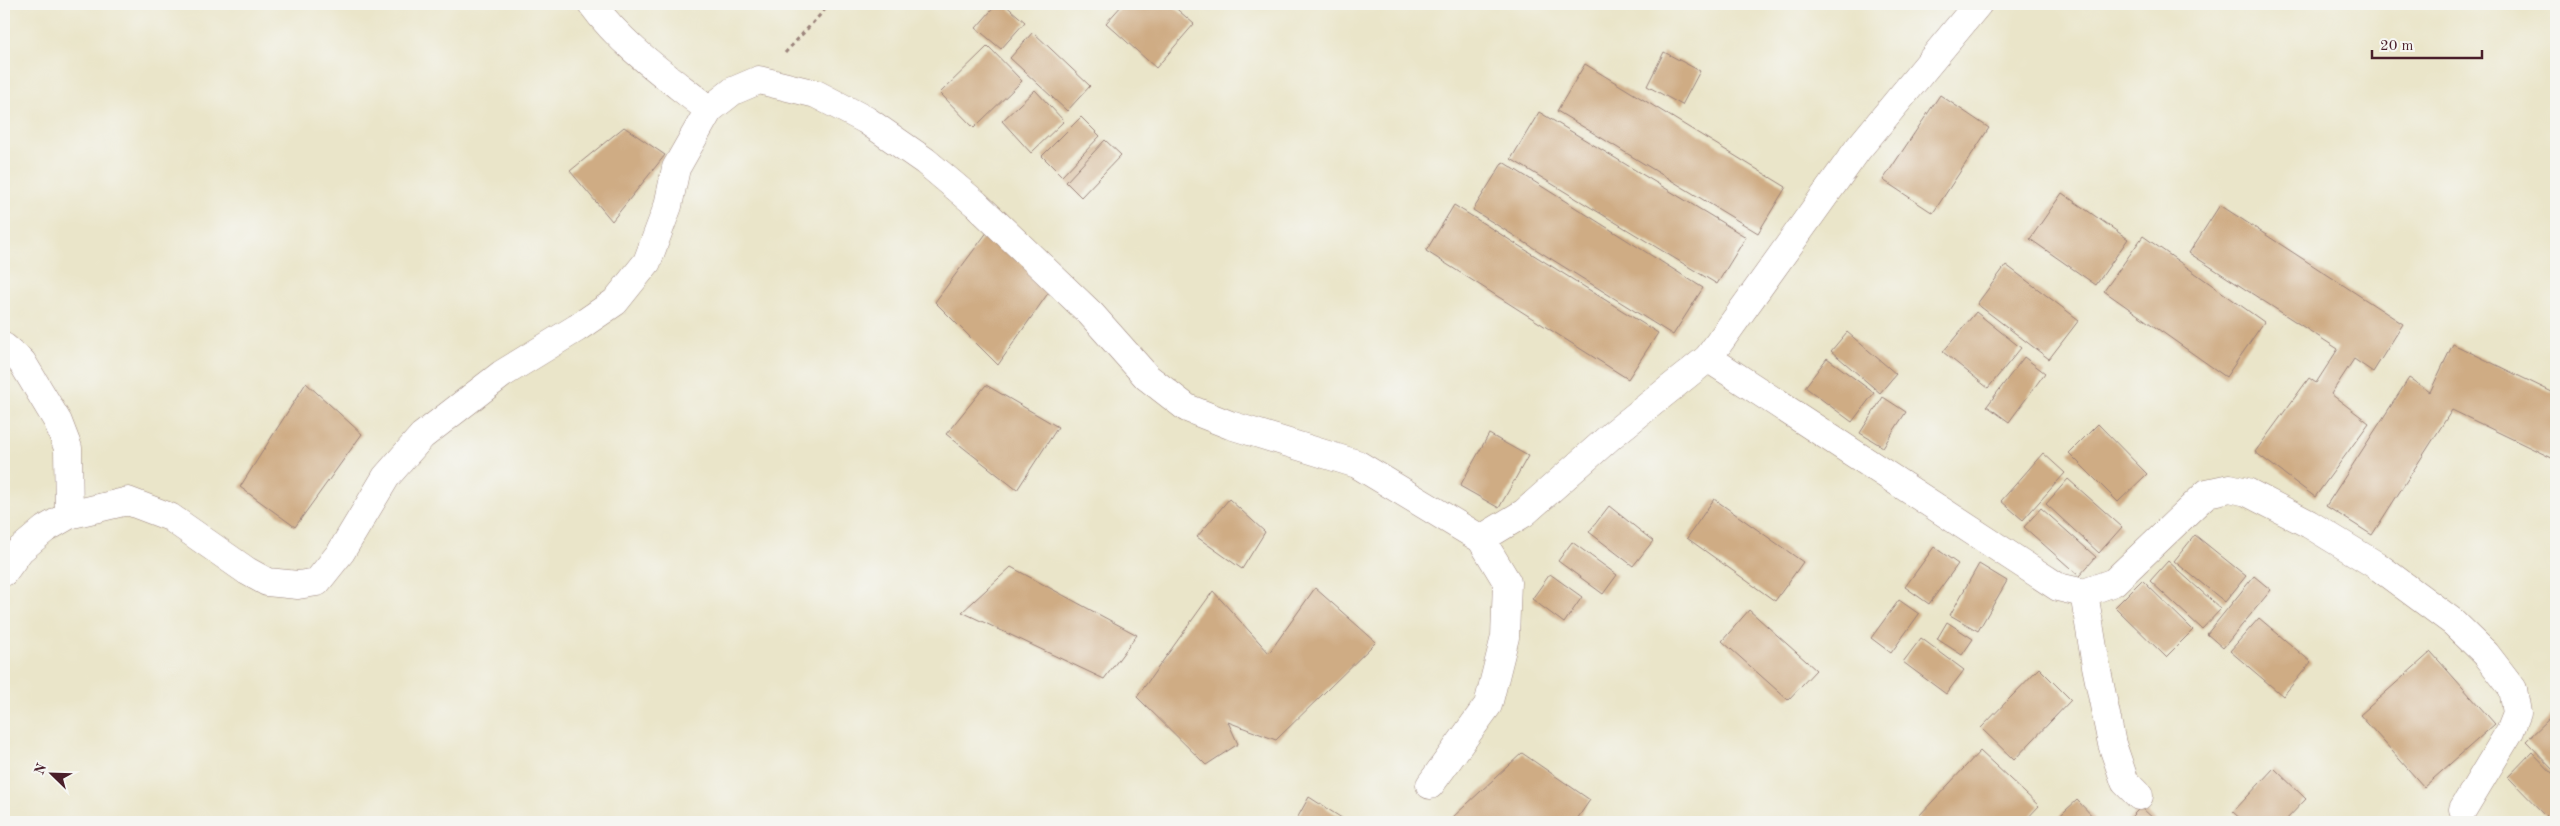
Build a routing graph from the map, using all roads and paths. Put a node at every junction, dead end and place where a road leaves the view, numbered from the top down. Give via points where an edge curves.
1 (592, 4) edge
2 (830, 4) edge
3 (1978, 4) edge
4 (759, 80) junction
5 (709, 110) junction
6 (4, 347) edge
7 (1708, 358) junction
8 (69, 515) junction
9 (1481, 540) junction
10 (4, 572) edge
11 (2084, 593) junction
12 (1430, 785) dead end
13 (2138, 796) dead end
14 (2463, 809) dead end

1 - 5 street via 604,21 632,48
2 - 4 path
3 - 7 street via 1858,149
4 - 5 street via 733,91
4 - 9 street via 816,94 866,120 925,161 976,204 1091,314 1147,377 1187,408 1230,425 1357,464
5 - 8 street via 676,168 668,206 647,262 614,302 502,374 422,436 386,477 341,552 317,582 298,585 267,582 170,517 128,501
6 - 8 street via 22,362 40,390 68,448
7 - 9 street via 1524,513
7 - 11 street via 2058,587
8 - 10 street via 26,545
9 - 12 street via 1507,582 1505,637 1488,705
11 - 13 street via 2112,744 2125,782
11 - 14 street via 2114,582 2207,493 2230,488 2247,492 2309,524 2376,565 2452,622 2486,654 2513,689 2517,713 2510,731

